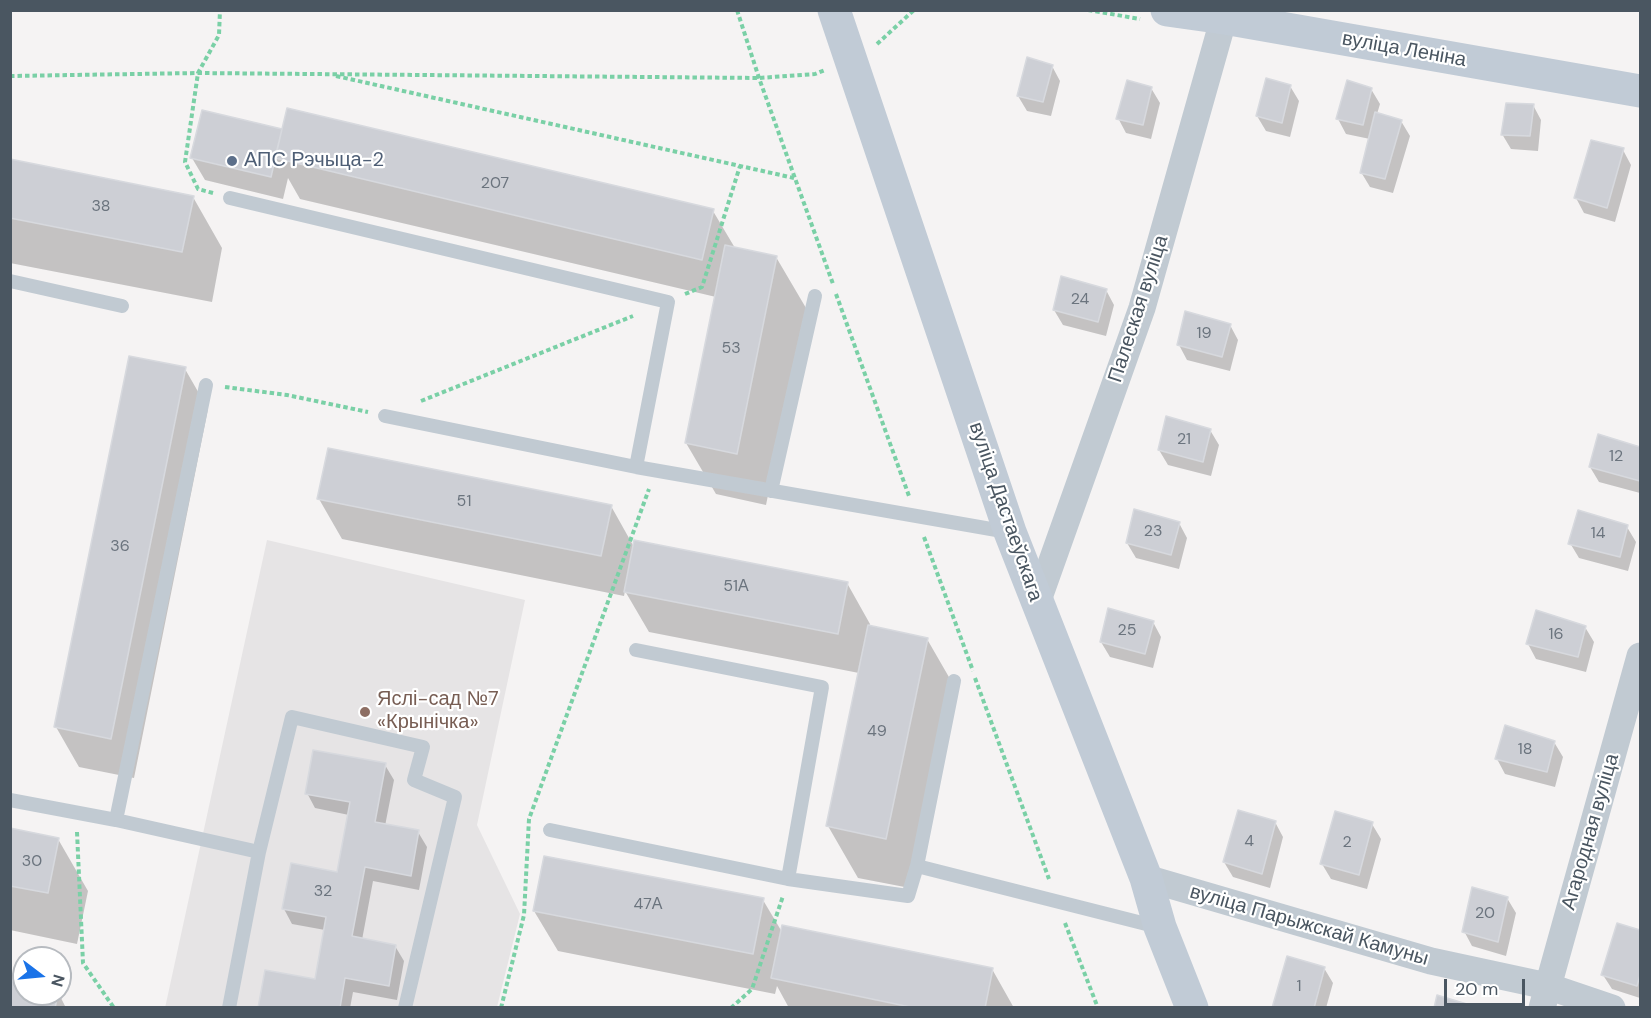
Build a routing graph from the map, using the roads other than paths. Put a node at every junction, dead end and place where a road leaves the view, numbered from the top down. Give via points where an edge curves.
1 (834, 10) edge
2 (1167, 10) edge
3 (1225, 14) edge
4 (1641, 91) edge
5 (230, 198) road end
6 (10, 281) edge
7 (815, 296) dead end
8 (122, 306) dead end
9 (206, 385) road end
10 (385, 416) road end
11 (636, 467) junction
12 (771, 491) junction
13 (1010, 532) junction
14 (1037, 603) junction
15 (636, 650) dead end
16 (1641, 656) edge
17 (954, 681) dead end
18 (10, 800) edge
19 (116, 820) junction
20 (550, 830) dead end
21 (260, 852) junction
22 (917, 866) junction
23 (1146, 878) junction
24 (788, 879) junction
25 (1160, 927) junction
26 (1545, 997) edge
27 (229, 1008) edge
28 (405, 1008) edge
29 (1192, 1008) edge
30 (1612, 1008) edge

1 - 13 street, вуліца Дастаеўскага
2 - 3 street, вуліца Леніна
3 - 4 street, вуліца Леніна
3 - 14 street, Палеская вуліца via 1142,308
5 - 11 lane via 668,302
6 - 8 lane
7 - 12 lane
9 - 19 lane
10 - 11 lane
11 - 12 lane
12 - 13 lane
13 - 14 street, вуліца Дастаеўскага
14 - 23 street, вуліца Дастаеўскага
15 - 24 lane via 822,687
16 - 26 street, Агародная вуліца
17 - 22 lane
18 - 19 lane
19 - 21 lane
20 - 24 lane
21 - 27 lane
21 - 28 lane via 292,717 423,747 414,780 455,797
22 - 24 lane via 908,896
22 - 25 lane
23 - 25 street, вуліца Дастаеўскага
23 - 26 street, вуліца Парыжскай Камуны
25 - 29 street, вуліца Дастаеўскага
26 - 30 street, вуліца Парыжскай Камуны

